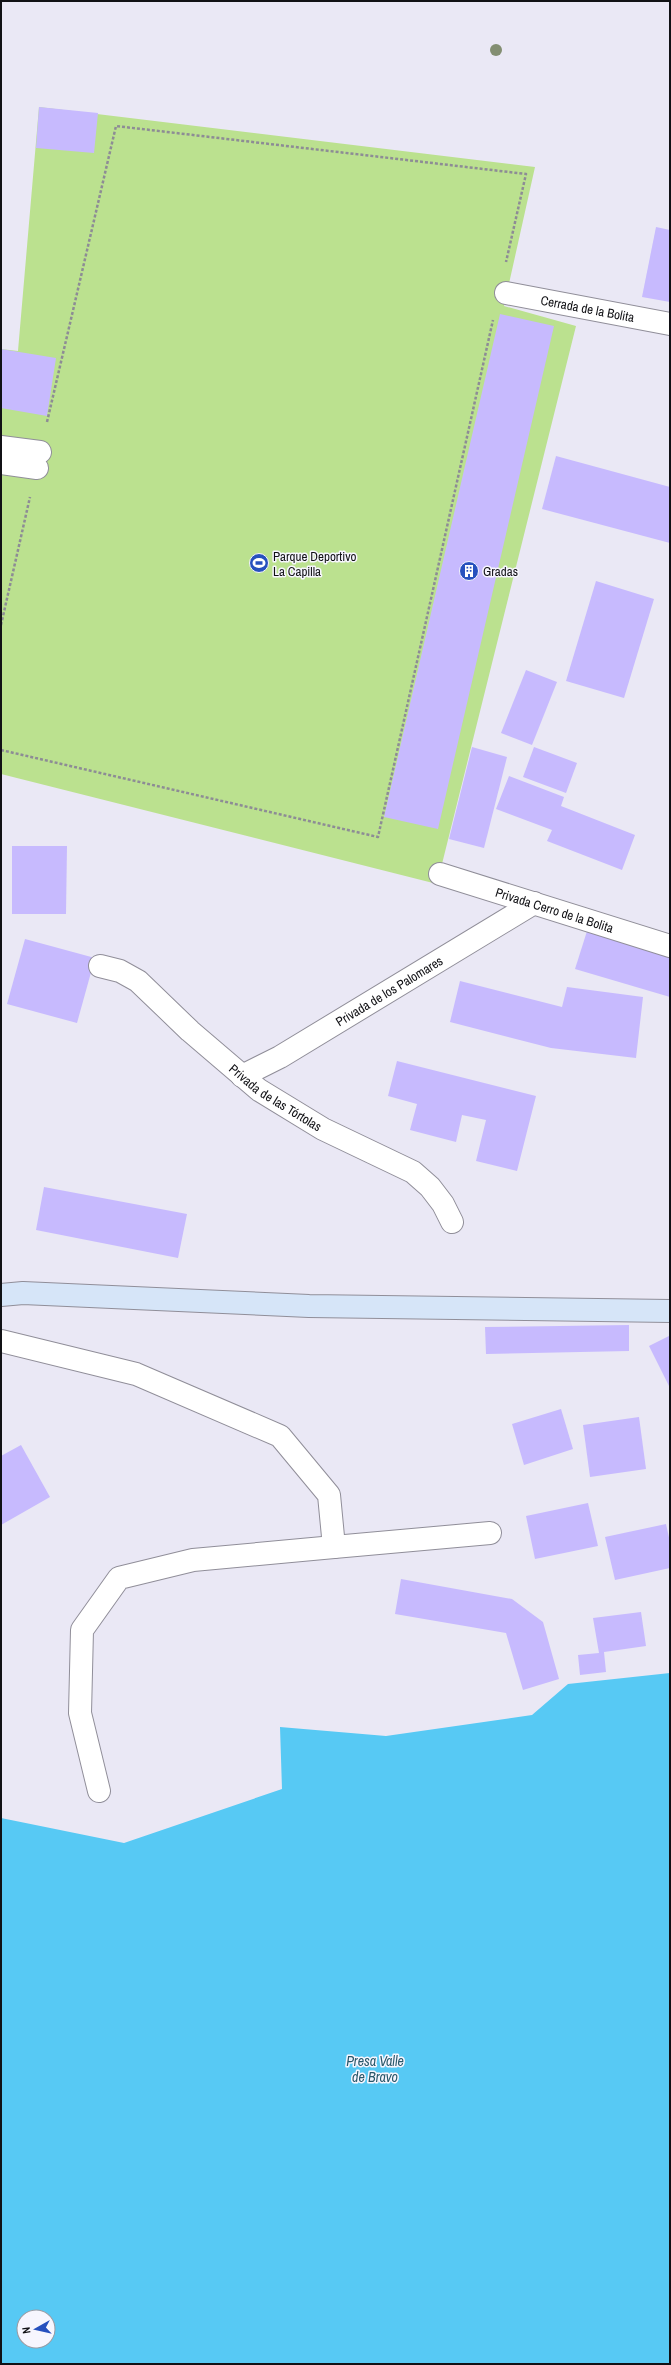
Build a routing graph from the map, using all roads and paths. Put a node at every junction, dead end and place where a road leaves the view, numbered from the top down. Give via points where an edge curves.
1 (505, 268) dead end
2 (506, 293) dead end
3 (494, 315) dead end
4 (670, 324) edge
5 (1, 447) edge
6 (39, 460) junction
7 (1, 463) edge
8 (1, 626) edge
9 (1, 750) edge
10 (440, 874) dead end
11 (534, 903) junction
12 (670, 946) edge
13 (100, 966) dead end
14 (242, 1076) junction
15 (452, 1222) dead end
16 (1, 1295) edge
17 (670, 1311) edge
18 (1, 1341) edge
19 (490, 1532) dead end
20 (334, 1547) junction
21 (99, 1791) dead end

1 - 6 path via 526,174 116,126
2 - 4 street, Cerrada de la Bolita
3 - 9 path via 378,837
5 - 6 street
6 - 7 street
6 - 8 path
10 - 11 street, Privada Cerro de la Bolita
11 - 12 street, Privada Cerro de la Bolita
11 - 14 street, Privada de los Palomares via 287,1053
13 - 14 street, Privada de las Tórtolas via 120,971 138,981
14 - 15 street, Privada de las Tórtolas via 258,1090 323,1129 413,1172 430,1187
16 - 17 main road via 23,1293 309,1306
18 - 20 street via 136,1374 280,1436 329,1495
19 - 20 street
20 - 21 street via 193,1560 119,1578 82,1630 80,1713

